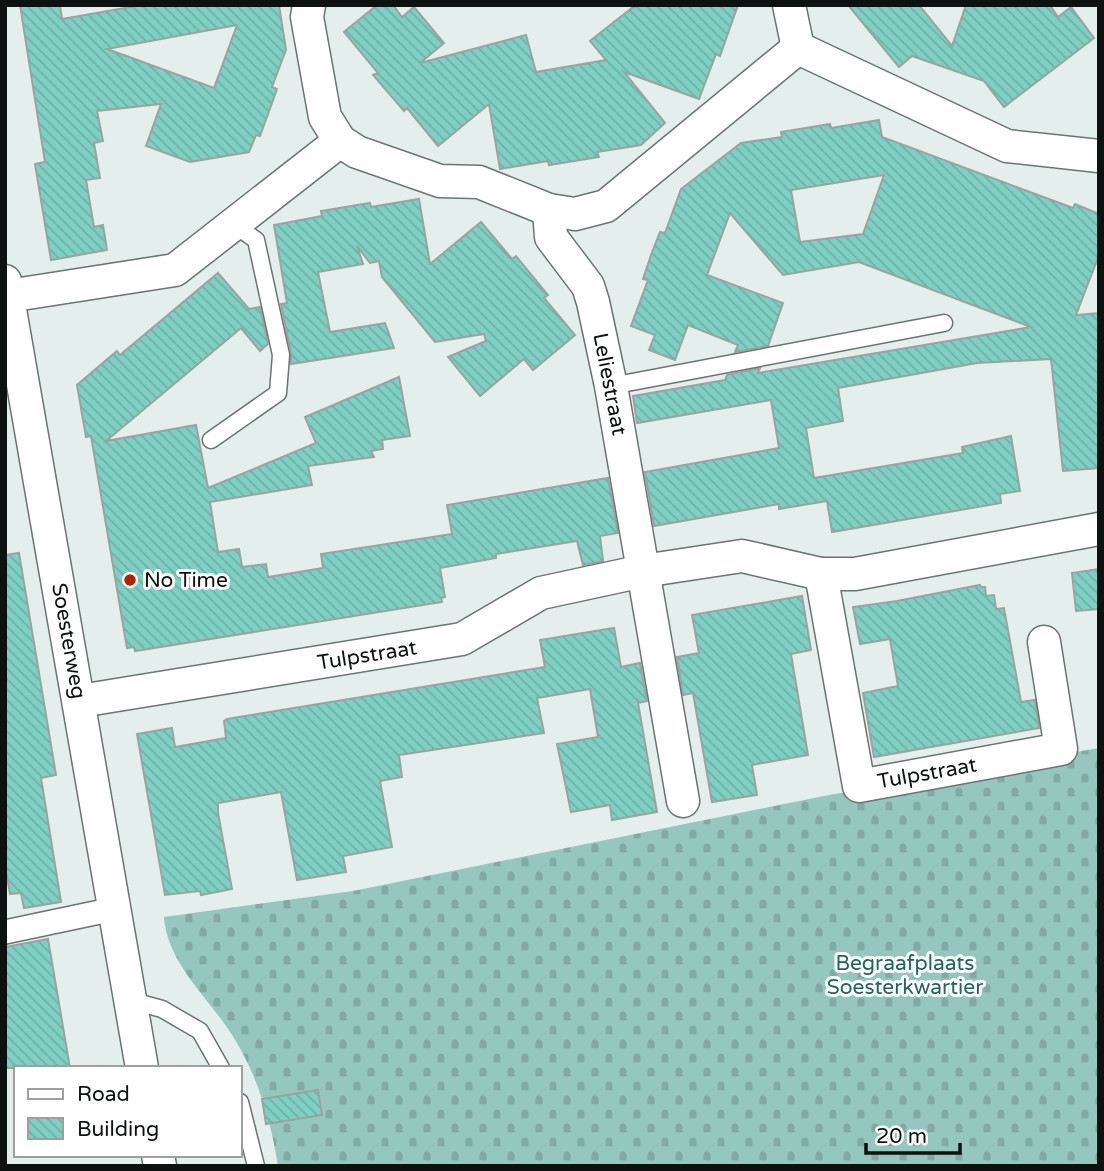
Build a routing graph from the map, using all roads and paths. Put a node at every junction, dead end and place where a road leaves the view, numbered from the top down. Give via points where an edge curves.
1 (309, 5) edge
2 (789, 5) edge
3 (798, 48) junction
4 (340, 141) junction
5 (1099, 156) edge
6 (549, 210) junction
7 (233, 224) junction
8 (7, 289) edge
9 (944, 323) dead end
10 (611, 386) junction
11 (211, 440) dead end
12 (1099, 529) edge
13 (643, 571) junction
14 (821, 574) junction
15 (1044, 642) dead end
16 (80, 701) junction
17 (683, 801) dead end
18 (113, 907) junction
19 (5, 923) edge
20 (5, 932) edge
21 (129, 1000) junction
22 (142, 1066) edge
23 (219, 1066) edge
24 (242, 1110) edge
25 (256, 1166) edge

1 - 4 street via 307,17 325,117
2 - 3 street
3 - 5 street via 1007,146
3 - 6 street via 606,206 575,214
4 - 6 street via 357,152 440,181 479,182
4 - 7 street
6 - 10 street, Leliestraat via 551,237 588,286
7 - 8 street via 175,270
7 - 11 lane via 256,240 281,355 278,393
8 - 16 street, Soesterweg
9 - 10 lane
10 - 13 street, Leliestraat
12 - 14 street, Tulpstraat via 855,574
13 - 14 street, Tulpstraat via 741,556
13 - 16 street, Tulpstraat via 541,593 462,639
13 - 17 street
14 - 15 street, Tulpstraat via 859,786 1061,749
16 - 18 street, Soesterweg
18 - 19 lane
18 - 20 street
18 - 21 street, Soesterweg
21 - 22 street, Soesterweg
21 - 23 lane via 162,1009 200,1031
24 - 25 lane

